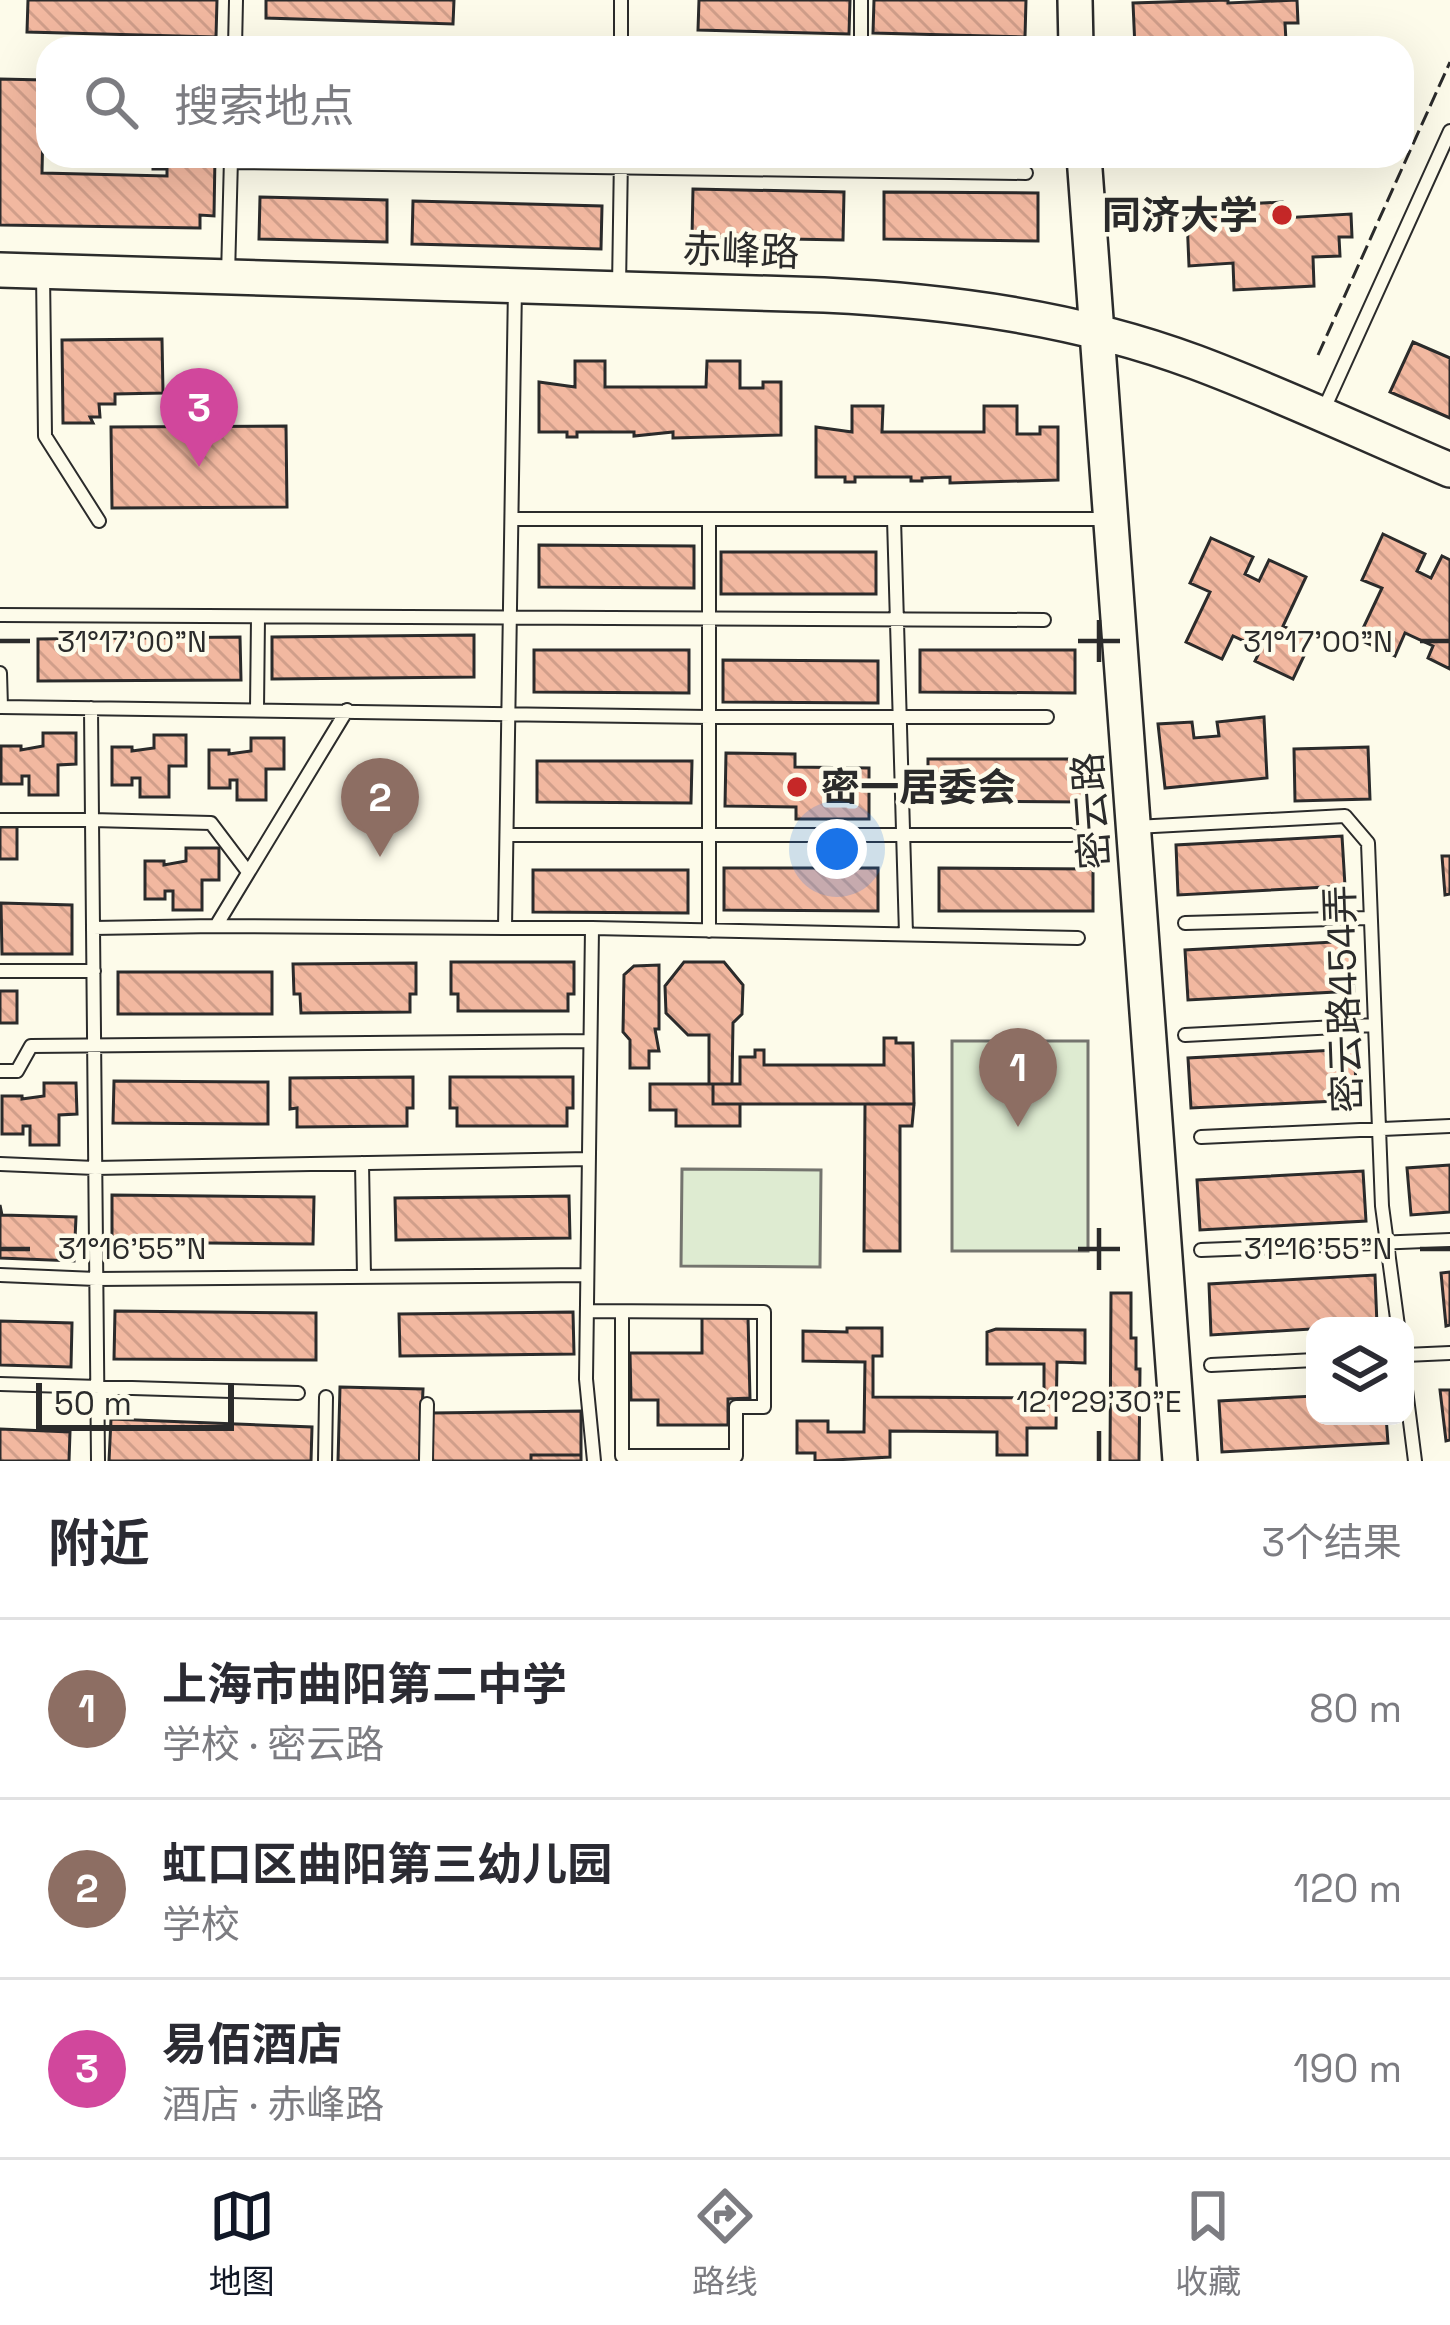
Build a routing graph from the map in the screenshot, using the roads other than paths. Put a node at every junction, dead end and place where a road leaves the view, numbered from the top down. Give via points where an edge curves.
1 (236, 0) edge
2 (621, 0) edge
3 (861, 0) edge
4 (1075, 0) edge
5 (235, 36) edge
6 (621, 36) edge
7 (861, 36) edge
8 (1076, 36) edge
9 (1450, 131) edge
10 (231, 168) edge
11 (621, 168) edge
12 (951, 168) edge
13 (1085, 168) edge
14 (1025, 172) dead end
15 (0, 270) edge
16 (44, 271) junction
17 (228, 277) junction
18 (515, 285) junction
19 (619, 289) junction
20 (1098, 333) junction
21 (1321, 416) junction
22 (1450, 470) edge
23 (512, 519) junction
24 (710, 519) junction
25 (894, 519) junction
26 (1112, 519) junction
27 (99, 521) dead end
28 (0, 615) edge
29 (259, 617) junction
30 (710, 618) junction
31 (510, 619) junction
32 (897, 619) junction
33 (1044, 620) dead end
34 (0, 673) edge
35 (0, 707) edge
36 (92, 708) junction
37 (257, 710) junction
38 (347, 710) junction
39 (508, 712) junction
40 (710, 717) junction
41 (900, 717) junction
42 (1047, 717) dead end
43 (0, 820) edge
44 (92, 820) junction
45 (1134, 827) junction
46 (507, 835) junction
47 (710, 835) junction
48 (903, 835) junction
49 (1071, 835) dead end
50 (248, 872) junction
51 (1370, 918) junction
52 (1186, 923) dead end
53 (216, 926) junction
54 (93, 928) junction
55 (505, 928) junction
56 (592, 928) junction
57 (710, 931) junction
58 (906, 934) junction
59 (1078, 938) dead end
60 (0, 971) edge
61 (94, 971) junction
62 (1374, 1024) junction
63 (1186, 1036) dead end
64 (590, 1041) junction
65 (93, 1045) junction
66 (0, 1071) edge
67 (1450, 1126) edge
68 (1378, 1131) junction
69 (1201, 1137) dead end
70 (589, 1159) junction
71 (362, 1163) junction
72 (0, 1164) edge
73 (95, 1168) junction
74 (1450, 1240) edge
75 (1387, 1243) junction
76 (1201, 1250) dead end
77 (0, 1275) edge
78 (587, 1275) junction
79 (364, 1276) junction
80 (96, 1279) junction
81 (587, 1311) junction
82 (622, 1312) junction
83 (1396, 1317) edge
84 (1450, 1353) edge
85 (1414, 1355) edge
86 (1306, 1360) edge
87 (1210, 1365) dead end
88 (0, 1384) edge
89 (98, 1389) junction
90 (298, 1393) dead end
91 (326, 1397) dead end
92 (427, 1404) dead end
93 (1410, 1425) edge
94 (98, 1461) edge
95 (325, 1461) edge
96 (426, 1461) edge
97 (594, 1461) edge
98 (1180, 1461) edge
99 (1415, 1461) edge

1 - 5 lane
2 - 6 lane
3 - 7 lane
4 - 8 street
9 - 21 lane
10 - 17 lane
11 - 19 lane
12 - 14 lane
13 - 20 street, 密云路
15 - 16 street, 赤峰路
16 - 17 street, 赤峰路
16 - 27 lane via 45,436
17 - 18 street, 赤峰路
18 - 19 street, 赤峰路
18 - 23 lane
19 - 20 street, 赤峰路 via 904,299
20 - 21 street, 赤峰路
20 - 26 street, 密云路
21 - 22 street, 赤峰路
23 - 24 lane
23 - 31 lane
24 - 25 lane
24 - 30 lane
25 - 26 lane
25 - 32 lane
26 - 45 street, 密云路
28 - 29 lane
29 - 31 lane
29 - 37 lane
30 - 31 lane
30 - 32 lane
30 - 40 lane
31 - 39 lane
32 - 33 lane
32 - 41 lane
34 - 35 lane
35 - 36 lane
36 - 37 lane
36 - 44 lane
37 - 38 lane
38 - 39 lane
38 - 50 lane
39 - 40 lane
39 - 46 lane
40 - 41 lane
40 - 47 lane
41 - 42 lane
41 - 48 lane
43 - 44 lane
44 - 50 lane via 211,823
44 - 54 lane
45 - 51 lane, 密云路454弄 via 1346,816 1368,843
45 - 98 street, 密云路
46 - 47 lane
46 - 55 lane
47 - 48 lane
47 - 57 lane
48 - 49 lane
48 - 58 lane
50 - 53 lane
51 - 52 lane
51 - 62 lane, 密云路454弄
53 - 54 lane
53 - 55 lane
54 - 61 lane
55 - 56 lane
56 - 57 lane
56 - 64 lane
57 - 58 lane
58 - 59 lane
60 - 61 lane
61 - 65 lane
62 - 63 lane
62 - 68 lane, 密云路454弄
64 - 65 lane
64 - 70 lane
65 - 66 lane via 31,1046 17,1071
65 - 73 lane
67 - 68 lane
68 - 69 lane
68 - 75 lane, 密云路454弄
70 - 71 lane
70 - 78 lane
71 - 73 lane
71 - 79 lane
72 - 73 lane
73 - 80 lane
74 - 75 lane
75 - 76 lane
75 - 83 lane, 密云路454弄
77 - 80 lane
78 - 79 lane
78 - 81 lane
79 - 80 lane
80 - 89 lane
81 - 82 lane
81 - 97 lane
82 - 82 lane via 764,1312 764,1407 736,1407 736,1456 622,1456
84 - 85 lane
86 - 87 lane
88 - 89 lane
89 - 90 lane
89 - 94 lane
91 - 95 lane
92 - 96 lane
93 - 99 lane

